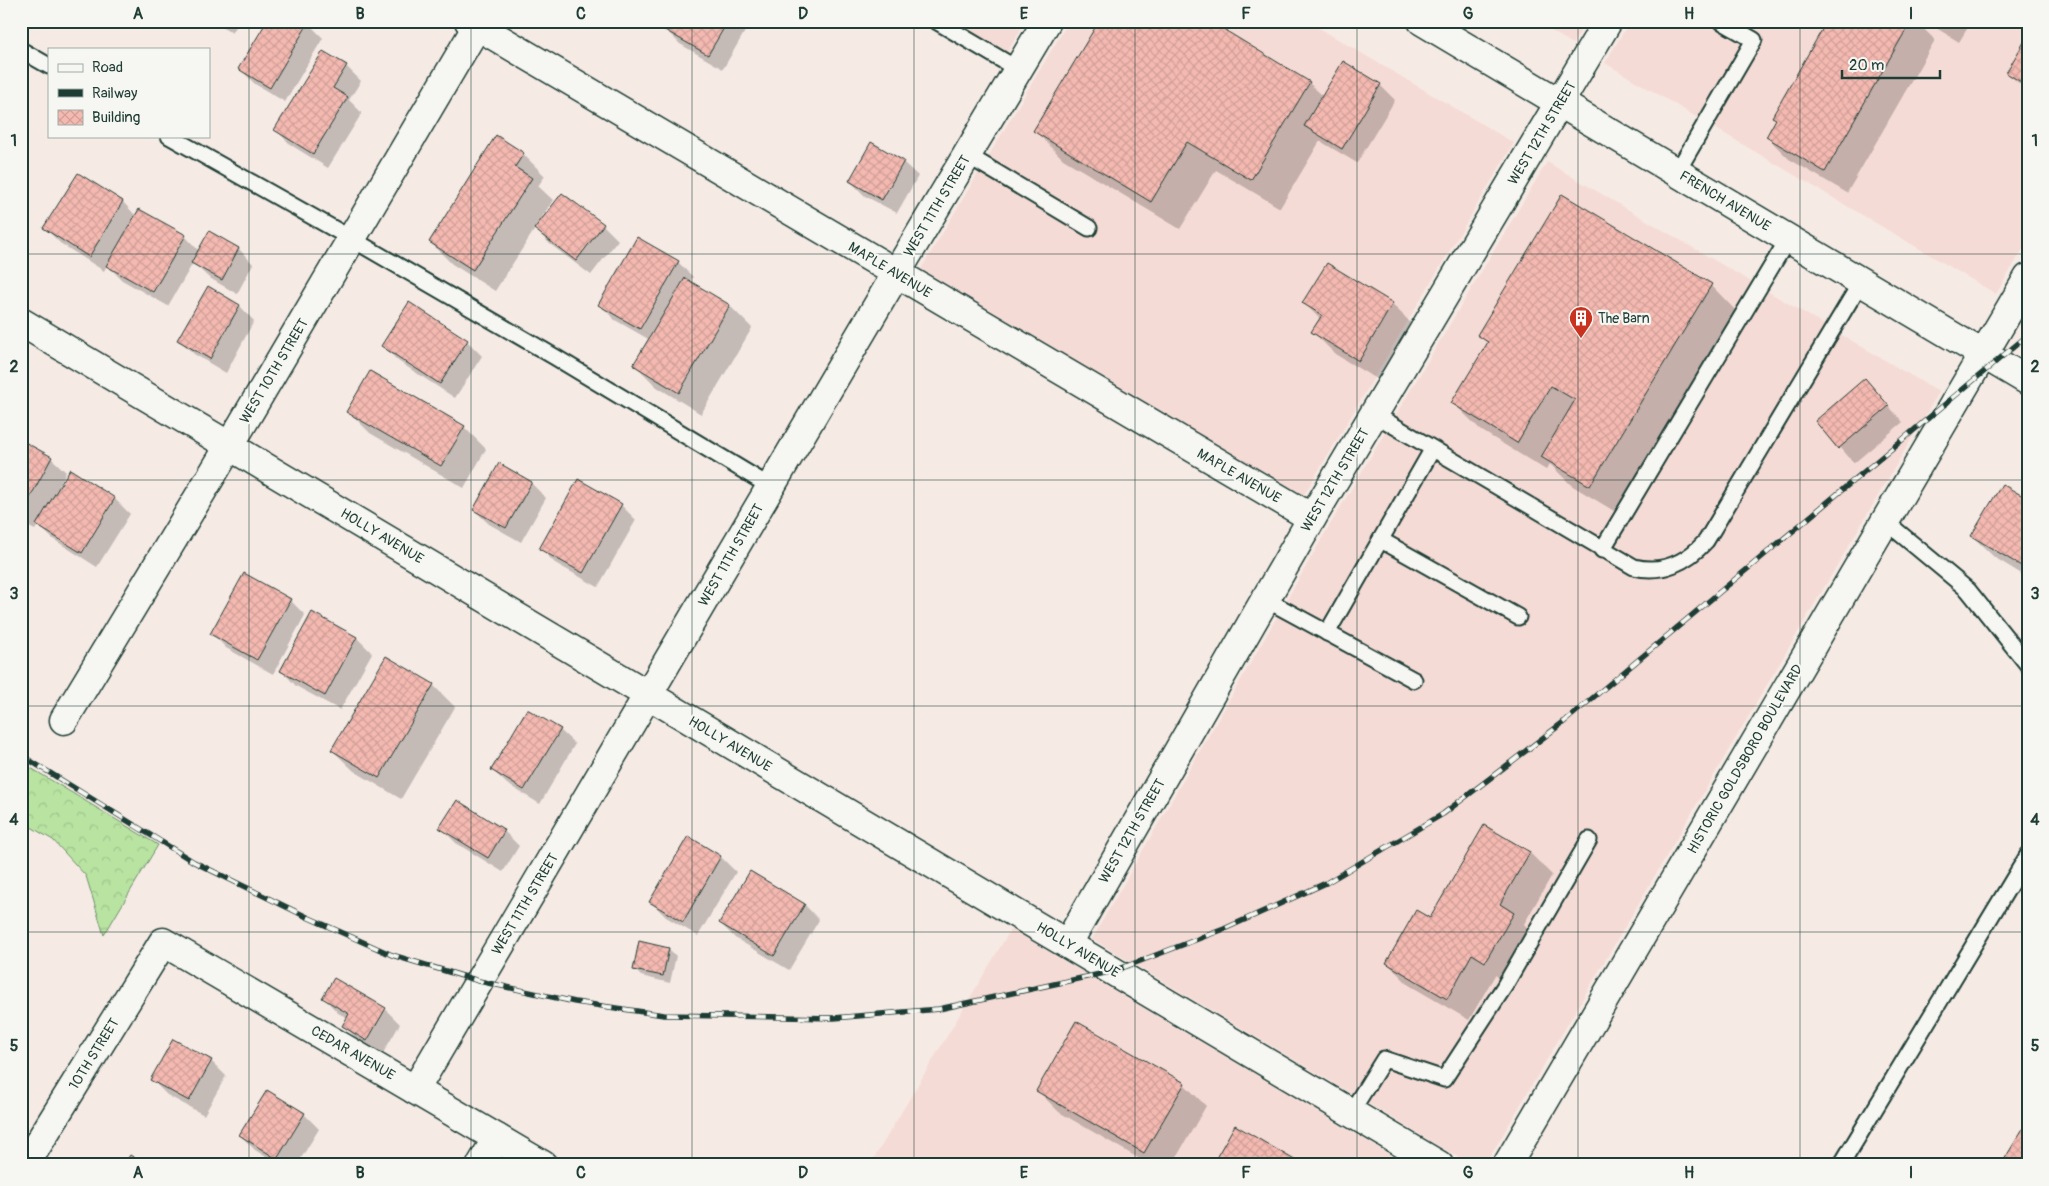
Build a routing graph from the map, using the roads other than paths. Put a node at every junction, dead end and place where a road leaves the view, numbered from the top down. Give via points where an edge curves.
1 (936, 21) edge
2 (1048, 21) edge
3 (1422, 21) edge
4 (1608, 21) edge
5 (1721, 21) edge
6 (476, 23) edge
7 (21, 50) edge
8 (48, 65) edge
9 (1019, 70) junction
10 (1560, 102) junction
11 (173, 138) edge
12 (968, 155) junction
13 (1677, 172) junction
14 (1089, 228) dead end
15 (352, 239) junction
16 (1788, 239) junction
17 (896, 274) junction
18 (2028, 278) edge
19 (1861, 282) junction
20 (21, 322) edge
21 (1983, 354) junction
22 (2028, 381) edge
23 (1374, 414) junction
24 (230, 445) junction
25 (1432, 450) junction
26 (771, 487) junction
27 (1312, 518) junction
28 (1885, 521) junction
29 (1381, 540) junction
30 (1602, 550) junction
31 (1265, 599) junction
32 (1518, 617) dead end
33 (1327, 632) junction
34 (2028, 665) edge
35 (1414, 680) dead end
36 (648, 696) junction
37 (64, 720) dead end
38 (1589, 840) dead end
39 (2028, 855) edge
40 (163, 942) joint
41 (1068, 943) junction
42 (415, 1090) junction
43 (1350, 1112) junction
44 (497, 1138) junction
45 (25, 1165) edge
46 (481, 1165) edge
47 (543, 1165) edge
48 (1439, 1165) edge
49 (1507, 1165) edge
50 (1841, 1165) edge

1 - 9 lane
2 - 9 street, WEST 11TH STREET
3 - 10 street, FRENCH AVENUE
4 - 10 street, WEST 12TH STREET
5 - 13 lane via 1754,40
6 - 15 street, WEST 10TH STREET
6 - 17 street, MAPLE AVENUE
7 - 8 lane
9 - 12 street, WEST 11TH STREET
10 - 13 street, FRENCH AVENUE
10 - 23 street, WEST 12TH STREET
11 - 15 lane
12 - 14 lane
12 - 17 street, WEST 11TH STREET
13 - 16 street, FRENCH AVENUE
15 - 24 street, WEST 10TH STREET
15 - 26 lane
16 - 19 street, FRENCH AVENUE
16 - 30 lane
17 - 26 street, WEST 11TH STREET
17 - 27 street, MAPLE AVENUE
18 - 21 street, HISTORIC GOLDSBORO BOULEVARD
19 - 21 street, FRENCH AVENUE
19 - 30 lane via 1706,541 1695,553 1667,567 1643,570
20 - 24 street, HOLLY AVENUE
21 - 22 street, FRENCH AVENUE
21 - 28 street, HISTORIC GOLDSBORO BOULEVARD
23 - 25 lane
23 - 27 street, WEST 12TH STREET
24 - 36 street, HOLLY AVENUE
24 - 37 street, WEST 10TH STREET
25 - 29 lane
25 - 30 lane
26 - 36 street, WEST 11TH STREET
27 - 31 street, WEST 12TH STREET
28 - 34 lane via 1968,590
28 - 49 street, HISTORIC GOLDSBORO BOULEVARD
29 - 32 lane
29 - 33 lane
31 - 33 lane
31 - 41 street, WEST 12TH STREET
33 - 35 lane
36 - 41 street, HOLLY AVENUE
36 - 42 street, WEST 11TH STREET
38 - 43 lane via 1504,987 1444,1079 1384,1059
39 - 50 lane
40 - 42 street, CEDAR AVENUE
40 - 45 street, 10TH STREET
41 - 43 street, HOLLY AVENUE
42 - 44 street, CEDAR AVENUE
43 - 48 street, HOLLY AVENUE
44 - 46 street
44 - 47 street, CEDAR AVENUE

